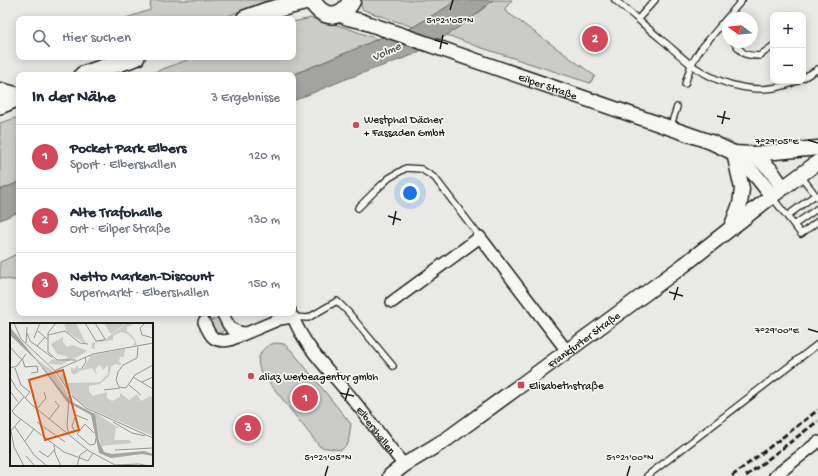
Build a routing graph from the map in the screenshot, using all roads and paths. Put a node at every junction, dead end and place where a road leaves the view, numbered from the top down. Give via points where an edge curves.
1 (311, 0) edge
2 (615, 0) edge
3 (655, 0) edge
4 (742, 0) edge
5 (347, 7) edge
6 (253, 16) edge
7 (638, 19) junction
8 (721, 24) joint
9 (738, 48) edge
10 (770, 48) edge
11 (127, 60) edge
12 (692, 65) junction
13 (818, 69) edge
14 (92, 72) edge
15 (806, 76) edge
16 (685, 84) dead end
17 (786, 84) edge
18 (0, 91) edge
19 (16, 96) edge
20 (16, 98) edge
21 (0, 105) edge
22 (677, 107) dead end
23 (670, 128) junction
24 (818, 148) edge
25 (734, 153) junction
26 (753, 154) junction
27 (818, 162) edge
28 (800, 175) junction
29 (783, 188) junction
30 (772, 196) junction
31 (816, 196) edge
32 (358, 208) dead end
33 (818, 208) edge
34 (787, 216) junction
35 (818, 221) edge
36 (794, 225) junction
37 (731, 228) junction
38 (480, 237) junction
39 (392, 302) dead end
40 (296, 315) edge
41 (224, 316) edge
42 (288, 316) edge
43 (294, 316) edge
44 (204, 322) dead end
45 (245, 333) junction
46 (818, 344) edge
47 (567, 350) junction
48 (393, 366) dead end
49 (818, 442) edge
50 (404, 465) junction
51 (390, 476) edge
52 (647, 476) edge
53 (775, 476) edge

1 - 5 main road via 324,14 332,15
1 - 6 main road
2 - 7 lane
3 - 7 lane
4 - 8 lane
5 - 23 street, Eilper Straße via 348,18
7 - 12 lane
8 - 12 lane via 700,50
9 - 10 lane via 745,55 759,56
11 - 14 main road
12 - 16 lane
12 - 17 lane via 711,77 752,89
13 - 15 lane
18 - 19 main road
20 - 21 main road
22 - 23 lane
23 - 25 street, Eilper Straße
24 - 26 street, Eilper Straße
25 - 26 street, Eilper Straße
25 - 30 street, Eilper Straße
25 - 37 street via 742,189 740,204
26 - 29 street via 770,169
27 - 28 street
28 - 29 street
28 - 31 lane
29 - 30 street
30 - 34 lane
30 - 37 street, Frankfurter Straße
31 - 34 lane
32 - 38 lane via 389,178 406,168 421,169 436,178
33 - 36 lane
34 - 36 lane
35 - 36 lane via 801,234
37 - 47 street, Frankfurter Straße
38 - 39 street
38 - 47 street
40 - 48 lane via 308,318 337,301
41 - 45 street via 229,328
42 - 45 street
43 - 50 street, Elbershallen via 298,329 316,357
44 - 45 street via 215,340 230,340
46 - 52 lane
47 - 50 street, Frankfurter Straße via 447,439
49 - 53 street
50 - 51 street, Frankfurter Straße

